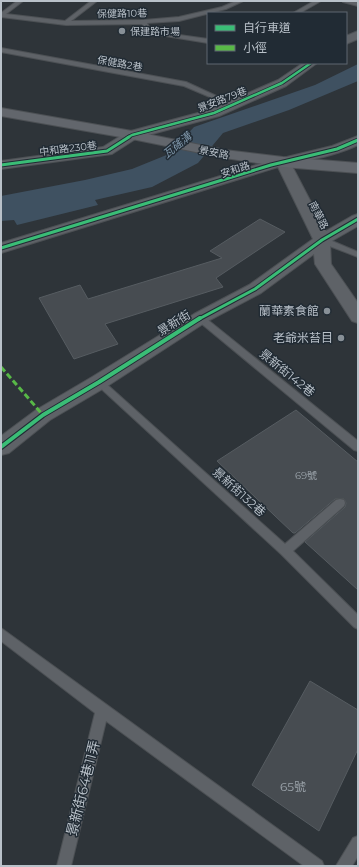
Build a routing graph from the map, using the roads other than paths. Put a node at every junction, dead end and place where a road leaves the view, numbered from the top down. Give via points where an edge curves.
1 (20, 1) edge
2 (94, 1) edge
3 (240, 1) edge
4 (318, 1) edge
5 (345, 1) edge
6 (358, 4) edge
7 (207, 12) edge
8 (208, 12) edge
9 (298, 12) edge
10 (2, 15) edge
11 (144, 22) junction
12 (66, 23) junction
13 (358, 34) edge
14 (347, 40) edge
15 (207, 42) edge
16 (1, 50) edge
17 (310, 64) edge
18 (233, 105) junction
19 (1, 112) edge
20 (132, 135) junction
21 (358, 140) edge
22 (283, 162) junction
23 (1, 164) edge
24 (358, 168) edge
25 (358, 219) edge
26 (322, 240) junction
27 (1, 248) edge
28 (358, 255) edge
29 (358, 317) edge
30 (200, 318) junction
31 (100, 382) junction
32 (1, 446) edge
33 (358, 447) edge
34 (340, 503) dead end
35 (284, 551) junction
36 (358, 623) edge
37 (1, 634) edge
38 (102, 710) junction
39 (358, 843) edge
40 (64, 866) edge
41 (317, 866) edge
42 (343, 866) edge

1 - 10 lane
2 - 12 lane
3 - 8 lane, 保健路10巷
4 - 9 lane
5 - 6 lane
7 - 11 lane, 保健路10巷 via 179,19
10 - 12 lane, 保健路10巷
11 - 12 lane, 保健路10巷
11 - 15 lane via 149,32
13 - 14 street
16 - 18 lane, 保健路2巷 via 186,84
17 - 18 street, 景安路79巷 via 282,83
18 - 20 street, 景安路79巷 via 214,113
19 - 20 main road, 景安路
20 - 22 main road, 景安路 via 225,154
20 - 23 street, 中和路230巷 via 107,151
21 - 22 street, 安和路 via 347,146
22 - 24 main road, 景安路
22 - 26 street, 南華路
22 - 27 street, 安和路
25 - 26 street, 景新街
26 - 28 lane
26 - 29 street, 南華路 via 323,264
26 - 30 street, 景新街 via 255,289
30 - 31 street, 景新街
30 - 33 lane, 景新街142巷
31 - 32 street, 景新街 via 43,415
31 - 35 lane, 景新街132巷
34 - 35 lane
35 - 36 lane, 景新街132巷
37 - 38 lane
38 - 40 lane, 景新街64巷11弄
38 - 41 lane
39 - 42 lane

